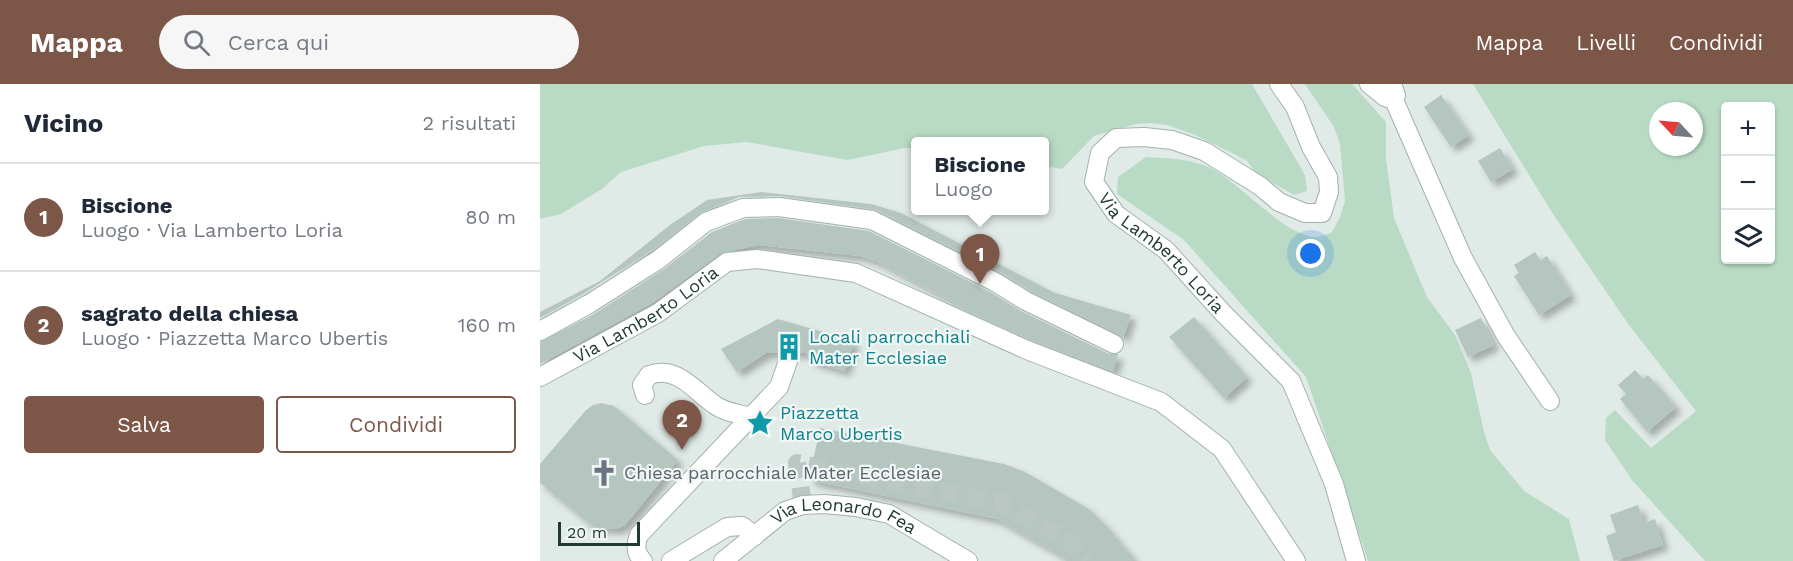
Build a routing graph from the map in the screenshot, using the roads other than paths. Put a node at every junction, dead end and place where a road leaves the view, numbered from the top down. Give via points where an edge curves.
1 (1279, 84) edge
2 (1370, 84) edge
3 (1393, 92) edge
4 (540, 331) edge
5 (1114, 344) dead end
6 (788, 361) dead end
7 (540, 377) edge
8 (645, 395) dead end
9 (1550, 401) dead end
10 (751, 417) junction
11 (755, 536) junction
12 (643, 561) edge
13 (671, 561) edge
14 (723, 561) edge
15 (968, 561) edge
16 (1296, 561) edge
17 (1356, 561) edge

1 - 17 street, Via Lamberto Loria via 1295,107 1328,177 1329,192 1322,213 1305,213 1279,202 1204,151 1172,140 1116,138 1100,153 1094,182 1116,214 1166,250 1291,381 1334,484
2 - 3 street via 1385,97
3 - 9 street via 1463,258 1506,336
4 - 5 street via 658,260 706,222 743,208 779,207 872,220
6 - 10 street via 779,387
7 - 16 street, Via Lamberto Loria via 658,313 728,262 758,259 856,273 1027,350 1161,402 1222,449
8 - 10 street via 642,385 649,375 666,372 695,387 716,406
10 - 12 street via 639,535 636,548
11 - 13 street via 742,526 727,527
11 - 14 street, Via Leonardo Fea
11 - 15 street, Via Leonardo Fea via 785,511 803,505 856,507 889,514

